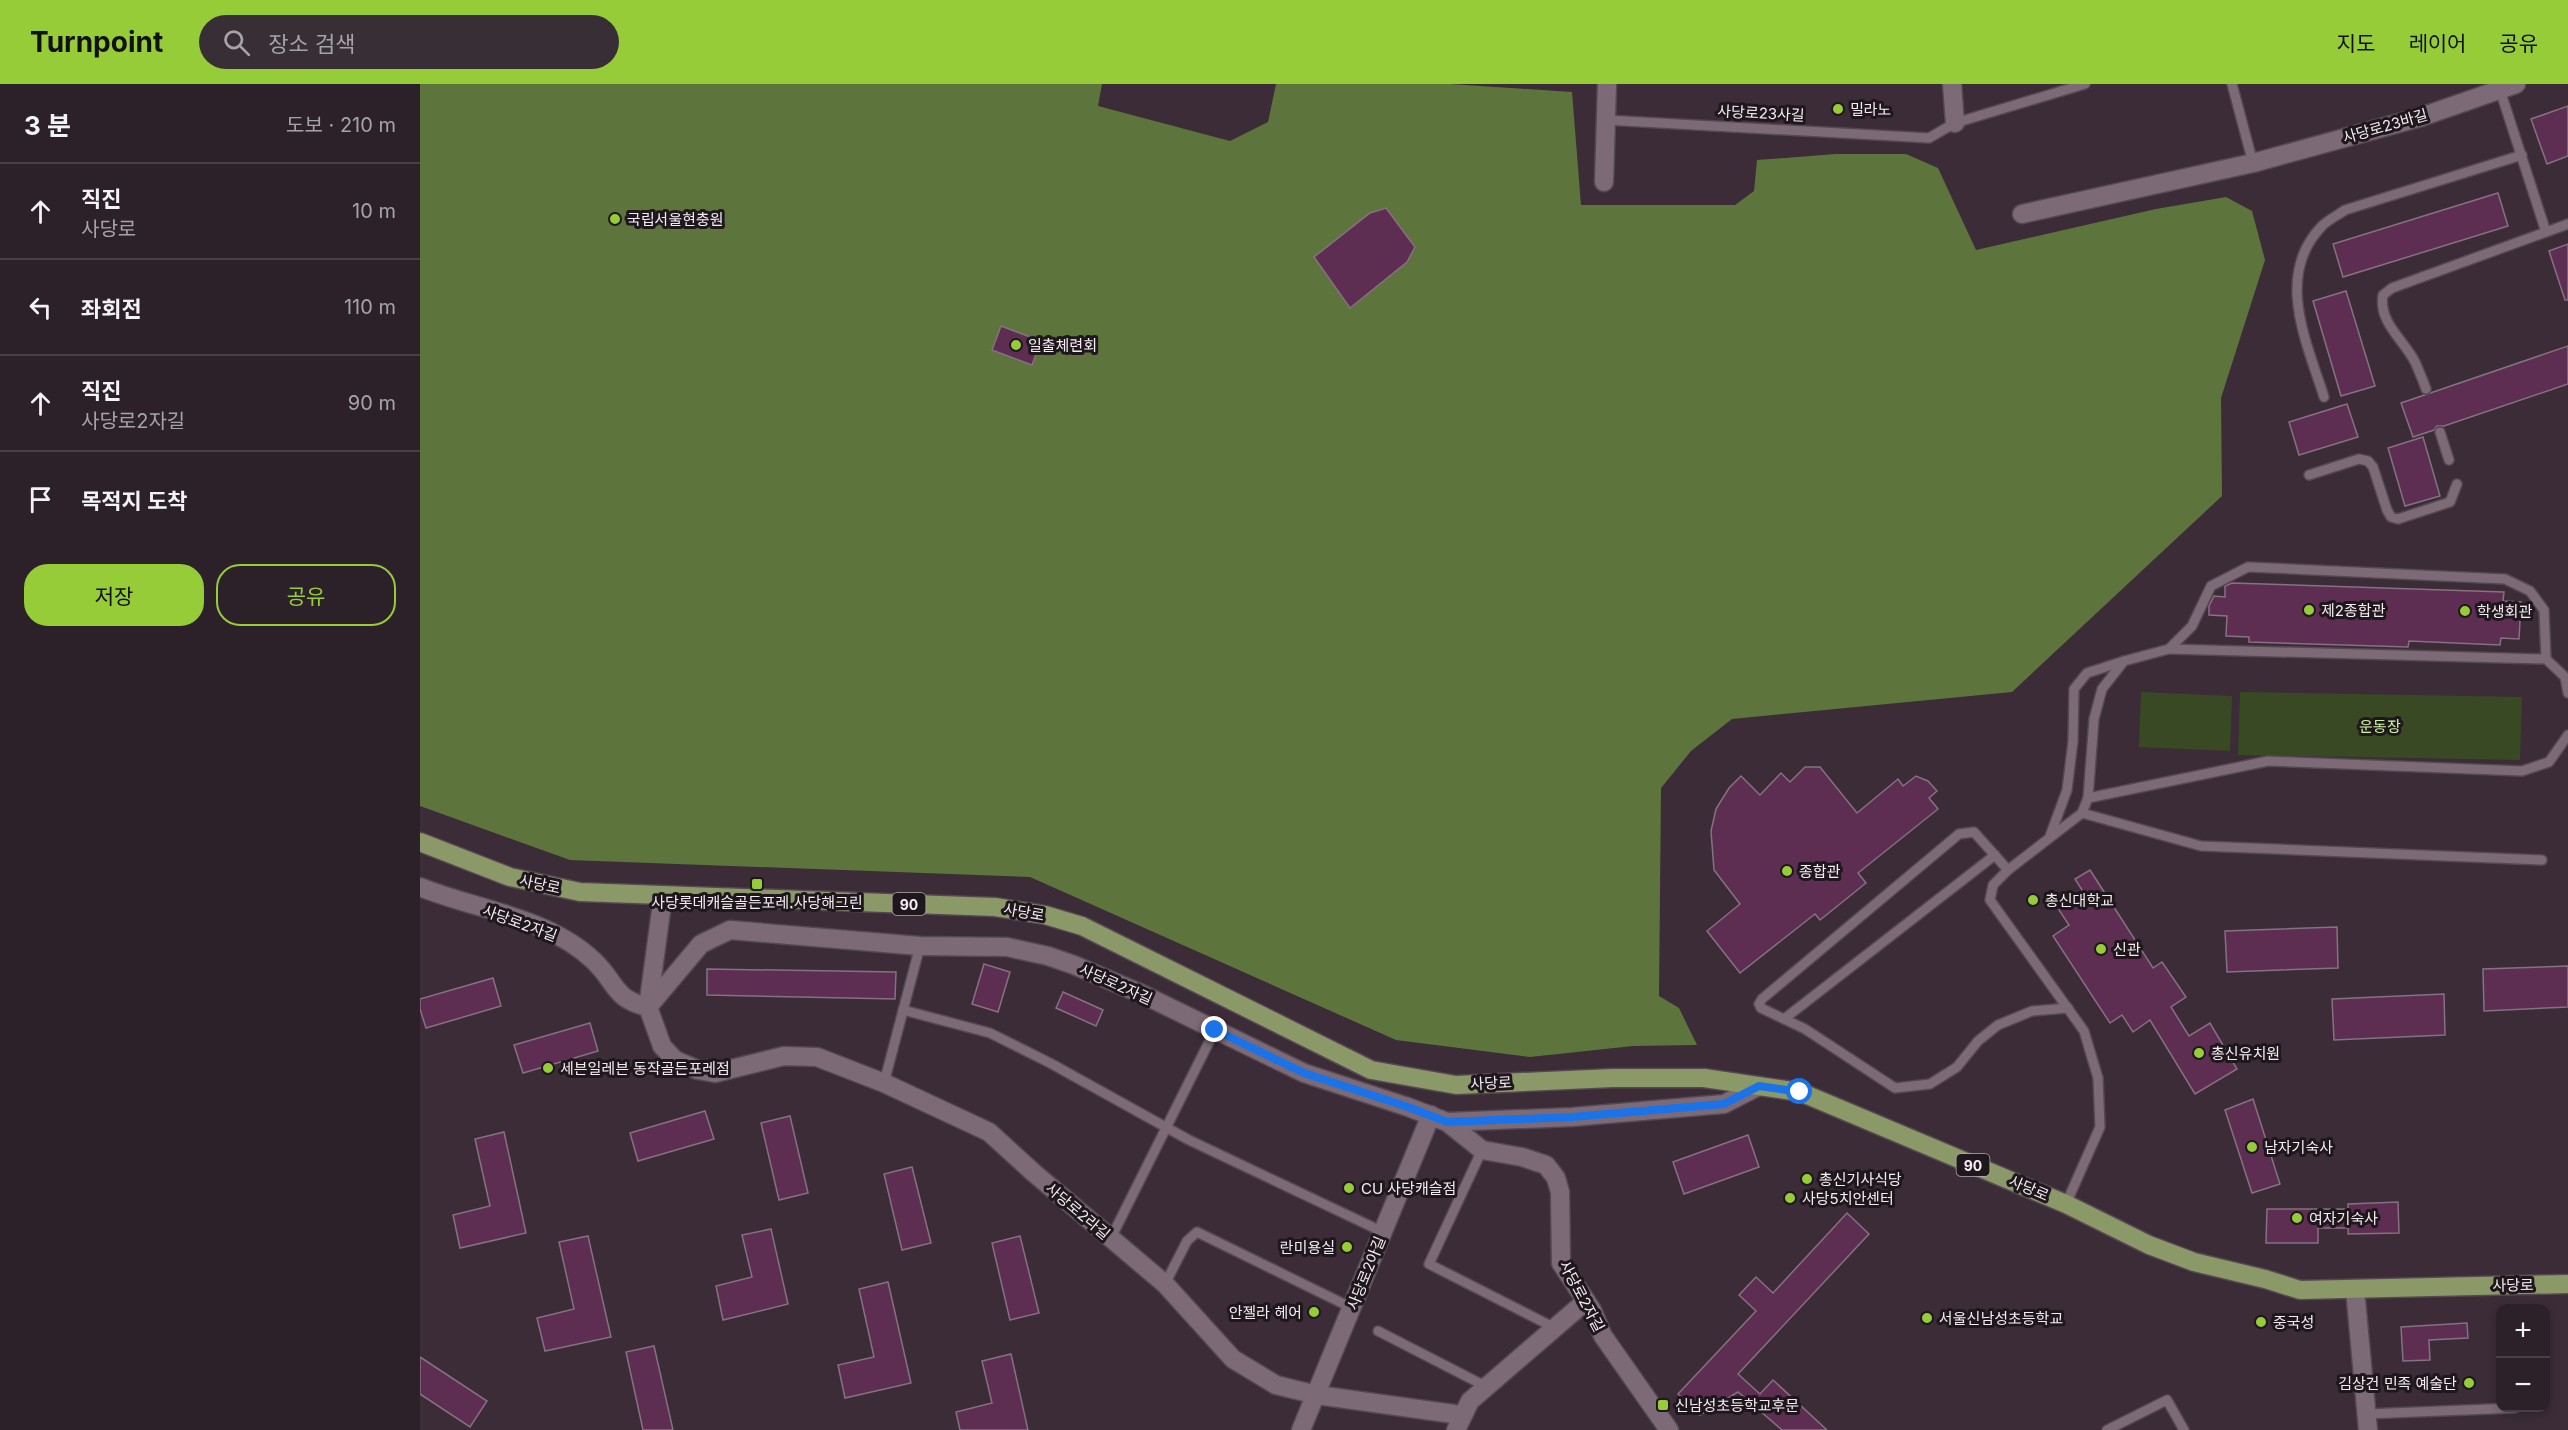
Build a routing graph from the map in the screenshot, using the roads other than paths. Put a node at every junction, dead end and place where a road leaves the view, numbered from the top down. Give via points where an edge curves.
1 (1607, 84) edge
2 (1952, 84) edge
3 (2085, 84) edge
4 (2232, 84) edge
5 (2505, 86) edge
6 (1606, 120) junction
7 (1954, 123) junction
8 (2522, 155) junction
9 (2253, 164) junction
10 (1604, 182) dead end
11 (2022, 214) dead end
12 (2568, 224) edge
13 (2546, 232) junction
14 (2426, 389) dead end
15 (2324, 397) dead end
16 (2440, 432) dead end
17 (2449, 460) dead end
18 (2309, 475) dead end
19 (2457, 484) dead end
20 (2169, 649) junction
21 (2546, 659) junction
22 (2124, 661) junction
23 (2568, 693) edge
24 (2568, 735) edge
25 (2088, 798) junction
26 (2082, 813) junction
27 (2050, 836) junction
28 (420, 842) edge
29 (1995, 855) junction
30 (2542, 860) dead end
31 (2008, 870) junction
32 (420, 887) edge
33 (663, 896) junction
34 (920, 946) junction
35 (648, 1007) junction
36 (2068, 1008) junction
37 (903, 1010) junction
38 (1784, 1019) junction
39 (1215, 1030) junction
40 (884, 1083) junction
41 (1759, 1086) junction
42 (1439, 1119) junction
43 (1166, 1128) junction
44 (1482, 1150) junction
45 (2066, 1204) junction
46 (1383, 1232) junction
47 (1112, 1238) junction
48 (1165, 1284) junction
49 (2568, 1284) edge
50 (2355, 1289) junction
51 (1586, 1301) junction
52 (1352, 1308) junction
53 (1555, 1328) junction
54 (1378, 1331) dead end
55 (1486, 1387) junction
56 (1317, 1395) junction
57 (2496, 1409) edge
58 (1458, 1422) edge
59 (2367, 1422) edge
60 (1664, 1428) edge
61 (1301, 1430) edge
62 (2107, 1430) edge
63 (2184, 1430) edge

1 - 6 street
2 - 7 street
3 - 7 lane, 사당로23사길
4 - 9 lane
5 - 8 lane
5 - 9 street, 사당로23바길 via 2421,117
6 - 7 lane, 사당로23사길 via 1929,138
6 - 10 street
8 - 13 lane
8 - 15 lane via 2345,210 2322,226 2306,251 2296,280 2296,306
9 - 11 street, 사당로23바길
12 - 13 lane
13 - 14 lane via 2392,288 2383,295 2381,307 2388,325 2415,362
16 - 17 lane
18 - 19 lane via 2359,459 2367,461 2373,467 2387,510 2398,519 2450,502
20 - 21 lane
20 - 21 lane via 2192,626 2211,586 2248,567 2505,579 2530,591 2544,610
20 - 22 lane
21 - 23 lane via 2565,677
22 - 25 lane via 2102,689 2094,719
22 - 27 lane via 2087,673 2074,689 2067,790
24 - 25 lane via 2549,762 2522,771 2268,761
25 - 26 lane
26 - 27 lane
26 - 30 lane via 2200,846
27 - 31 lane
28 - 33 main road, 사당로 / 90 via 510,878 580,892
29 - 31 lane
29 - 38 lane
29 - 38 lane via 1974,832 1959,834 1762,999 1761,1008
31 - 36 lane via 1993,885 1990,900
32 - 35 street, 사당로2자길 via 557,934 594,961 622,997
33 - 35 street
33 - 41 main road, 사당로 / 90 via 995,907 1045,915 1082,926 1371,1070 1456,1085 1704,1078
34 - 35 street, 사당로2자길 via 730,930 701,944
34 - 37 lane
34 - 39 street, 사당로2자길 via 1006,947 1048,956
35 - 40 street, 사당로2라길 via 662,1046 675,1059 698,1070 716,1073 784,1056 818,1057
36 - 38 lane via 2032,1011 1998,1025 1978,1041 1957,1067 1930,1084 1895,1088
36 - 45 lane via 2084,1031 2098,1078 2100,1126
37 - 40 lane
37 - 43 lane via 990,1033
39 - 42 street, 사당로2자길 via 1304,1073
39 - 43 lane
40 - 47 street, 사당로2라길 via 989,1132
41 - 42 street via 1724,1104 1572,1117
41 - 45 main road, 사당로 / 90 via 1800,1092
42 - 44 street, 사당로2자길
42 - 46 street, 사당로2아길
43 - 46 lane
43 - 47 lane
44 - 51 street, 사당로2자길 via 1522,1156 1546,1165 1551,1171 1560,1192 1561,1263
44 - 53 lane via 1429,1264
45 - 50 main road, 사당로 / 90 via 2149,1245 2194,1262 2300,1290
46 - 52 street, 사당로2아길
47 - 48 street, 사당로2라길
48 - 52 lane via 1187,1241 1197,1232
48 - 56 street, 사당로2라길 via 1233,1359 1276,1385
49 - 50 main road, 사당로 / 90
50 - 59 street
51 - 53 street
51 - 60 street, 사당로2자길 via 1603,1336
52 - 56 street, 사당로2아길
53 - 55 street
54 - 55 lane
55 - 58 street via 1470,1401
56 - 58 street, 사당로2라길
56 - 61 street, 사당로2아길
57 - 59 lane
62 - 63 lane via 2167,1400

